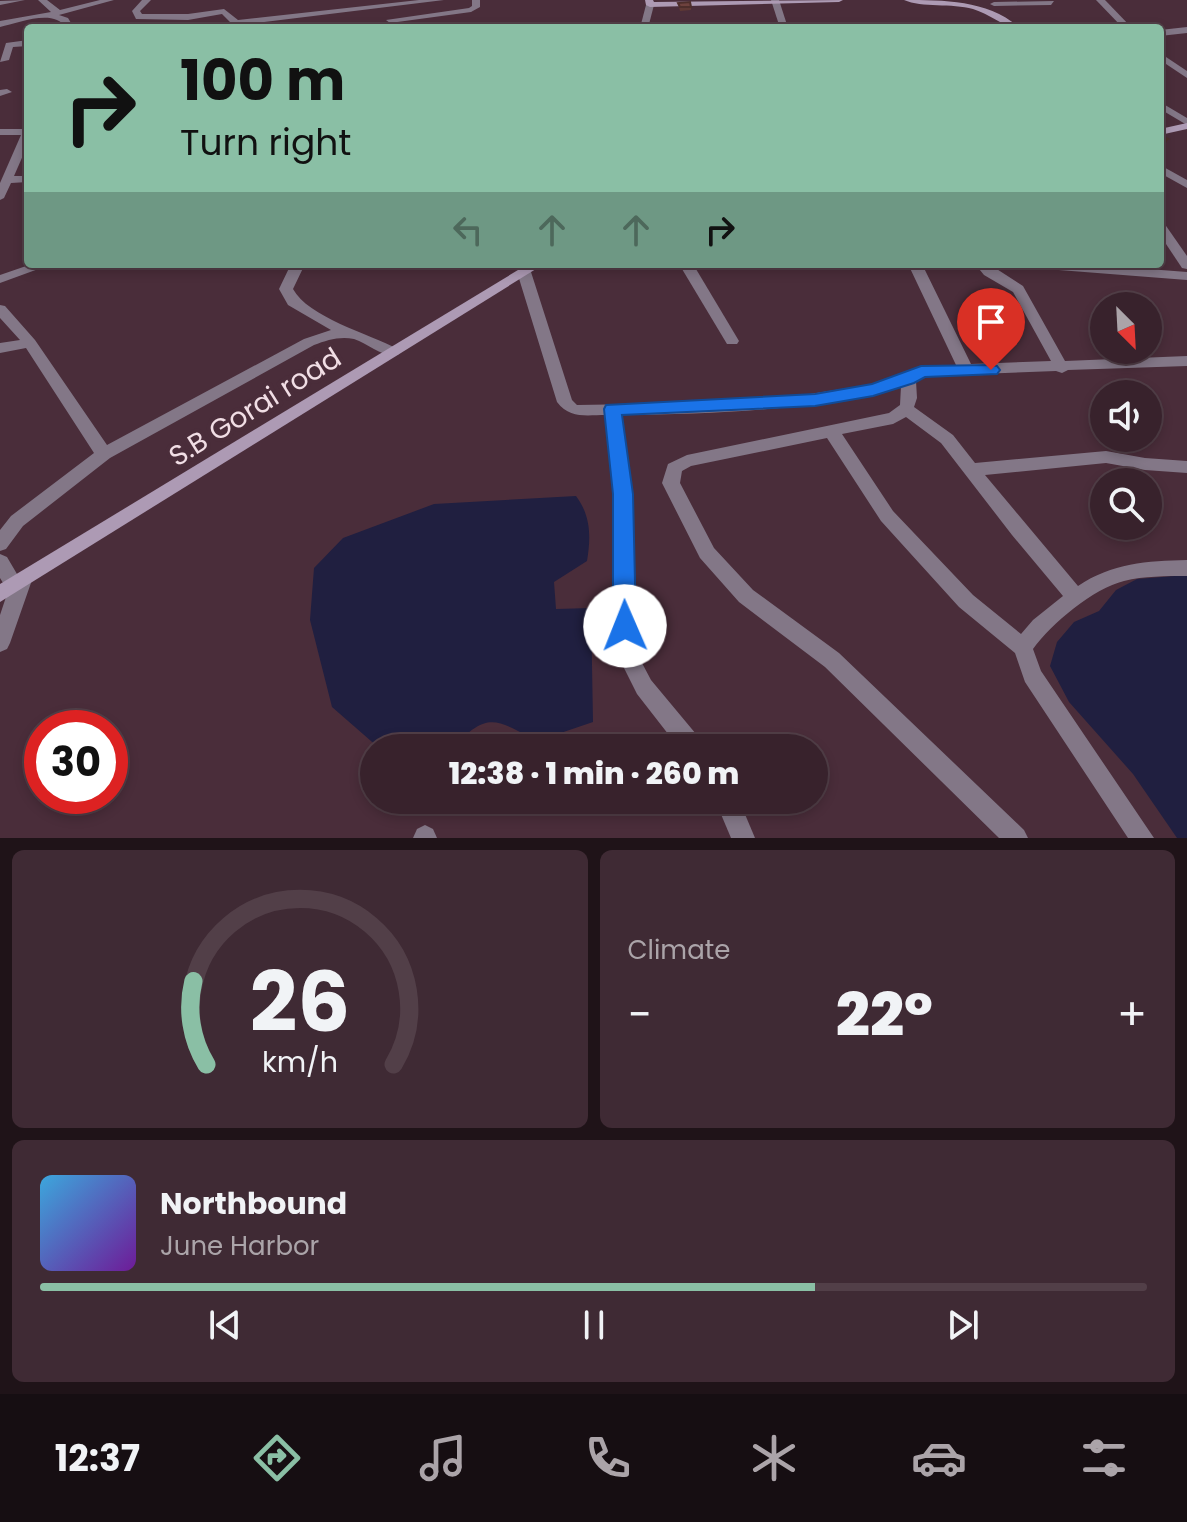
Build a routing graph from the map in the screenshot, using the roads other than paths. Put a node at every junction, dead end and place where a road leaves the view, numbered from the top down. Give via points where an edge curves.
1 (21, 0) edge
2 (42, 0) edge
3 (110, 0) edge
4 (147, 0) edge
5 (310, 0) edge
6 (440, 0) edge
7 (476, 0) edge
8 (775, 0) edge
9 (839, 0) edge
10 (908, 0) edge
11 (1100, 0) edge
12 (954, 1) edge
13 (0, 3) edge
14 (649, 3) edge
15 (1051, 3) dead end
16 (992, 5) edge
17 (318, 13) junction
18 (54, 14) junction
19 (443, 15) junction
20 (390, 20) dead end
21 (0, 24) edge
22 (68, 24) edge
23 (233, 24) edge
24 (247, 24) edge
25 (445, 24) edge
26 (645, 24) edge
27 (783, 24) edge
28 (1012, 24) edge
29 (1124, 24) edge
30 (1187, 30) edge
31 (1164, 33) edge
32 (24, 43) edge
33 (1164, 58) edge
34 (1187, 58) edge
35 (0, 59) edge
36 (1187, 75) edge
37 (1164, 109) edge
38 (1185, 127) edge
39 (1164, 131) edge
40 (0, 132) edge
41 (24, 132) edge
42 (23, 153) edge
43 (1164, 171) edge
44 (24, 179) edge
45 (7, 180) junction
46 (1187, 185) edge
47 (0, 196) edge
48 (1164, 232) edge
49 (1187, 265) edge
50 (33, 268) edge
51 (296, 268) edge
52 (530, 268) edge
53 (688, 268) edge
54 (917, 268) edge
55 (986, 268) edge
56 (1084, 268) edge
57 (1187, 276) edge
58 (0, 279) edge
59 (0, 309) edge
60 (342, 331) junction
61 (732, 341) dead end
62 (30, 343) junction
63 (0, 348) edge
64 (393, 352) junction
65 (1187, 361) edge
66 (1062, 368) junction
67 (967, 371) junction
68 (908, 379) junction
69 (613, 409) junction
70 (907, 410) junction
71 (831, 431) junction
72 (104, 454) junction
73 (1187, 467) edge
74 (971, 470) junction
75 (0, 544) edge
76 (0, 562) edge
77 (1187, 568) edge
78 (12, 586) edge
79 (1076, 597) junction
80 (0, 643) edge
81 (1023, 648) junction
82 (682, 734) edge
83 (733, 814) edge
84 (743, 838) edge
85 (1016, 838) edge
86 (1142, 838) edge

1 - 13 street
2 - 18 street
3 - 18 street
4 - 23 street via 136,11 139,17 224,11
5 - 17 street
6 - 17 street
7 - 19 street via 475,8
8 - 9 street
8 - 14 street
8 - 27 street
10 - 12 street
11 - 29 street
12 - 16 street
14 - 26 street
15 - 16 street
16 - 28 street
17 - 24 street
18 - 21 street
18 - 22 street
19 - 20 street
19 - 25 street
30 - 31 street
32 - 35 street via 9,45 6,58
33 - 34 street
33 - 36 street
37 - 38 street
38 - 39 street
40 - 41 street
42 - 45 street
43 - 46 street
44 - 45 street
45 - 47 street
48 - 49 street
50 - 58 street
51 - 60 street via 286,289 293,302
52 - 64 street, S.B Gorai road
52 - 69 street via 565,402 573,410
53 - 61 street
54 - 67 street
55 - 66 street via 1018,289
56 - 57 street
59 - 62 street
60 - 64 street
60 - 72 street via 309,342
62 - 63 street
62 - 72 street
64 - 78 street, S.B Gorai road
65 - 66 street
66 - 67 street
67 - 68 street via 921,371
68 - 69 street via 845,397
68 - 70 street via 912,400
69 - 82 street via 623,494 625,626 632,664
70 - 71 street
70 - 74 street via 947,439
71 - 81 street via 887,516 966,601
71 - 85 street via 687,461 674,468 671,483 707,553 746,596 832,660
72 - 75 street via 17,521
73 - 74 street via 1106,457
74 - 79 street
76 - 78 street
77 - 79 street via 1115,573
78 - 80 street
79 - 81 street via 1031,632
81 - 86 street via 1032,675
83 - 84 street

